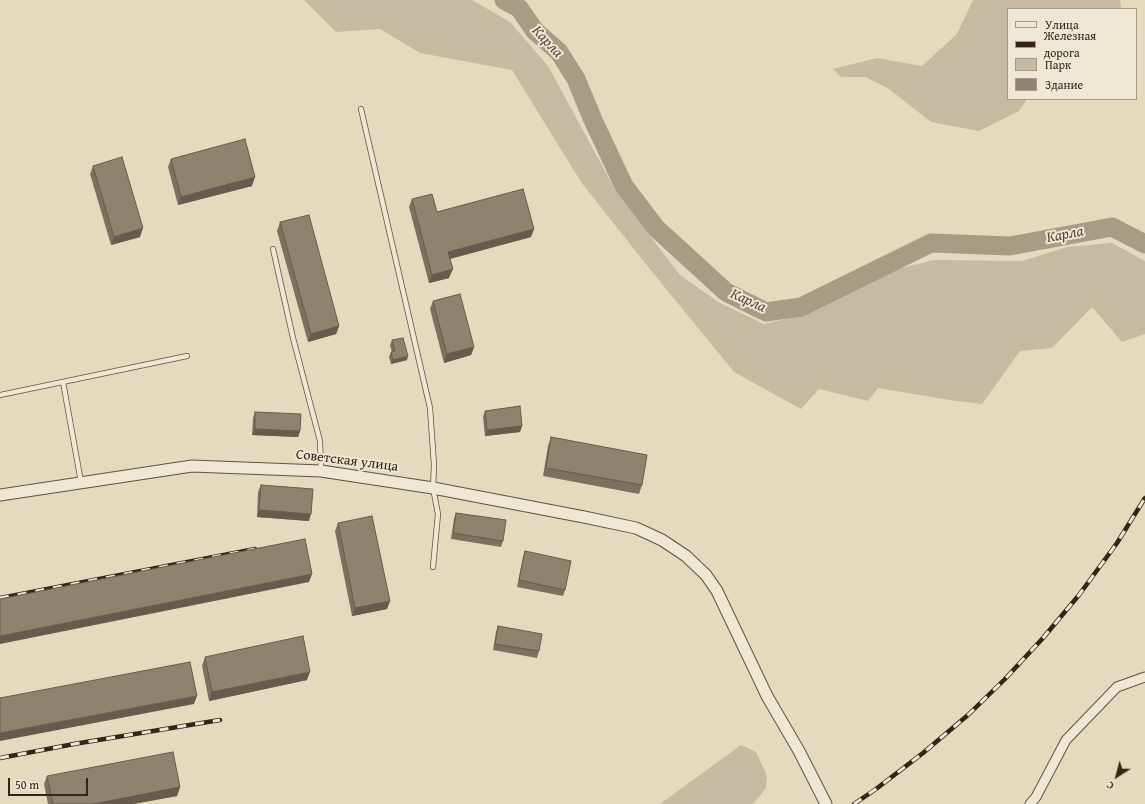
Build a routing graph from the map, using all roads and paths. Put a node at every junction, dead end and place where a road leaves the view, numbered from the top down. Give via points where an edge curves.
1 (361, 109) dead end
2 (273, 249) dead end
3 (187, 356) dead end
4 (63, 382) junction
5 (0, 395) edge
6 (321, 471) junction
7 (81, 482) junction
8 (433, 488) junction
9 (0, 495) edge
10 (433, 567) dead end
11 (1145, 677) edge
12 (826, 804) edge
13 (1030, 804) edge

1 - 8 lane via 430,408
2 - 6 lane via 320,441
3 - 4 lane
4 - 5 lane
4 - 7 lane
6 - 7 street, Советская улица via 192,466
6 - 8 street, Советская улица
7 - 9 street, Советская улица
8 - 10 lane via 438,514
8 - 12 street, Советская улица via 636,528 662,540 686,556 706,575 716,591 767,696
11 - 13 street via 1117,687 1066,740

